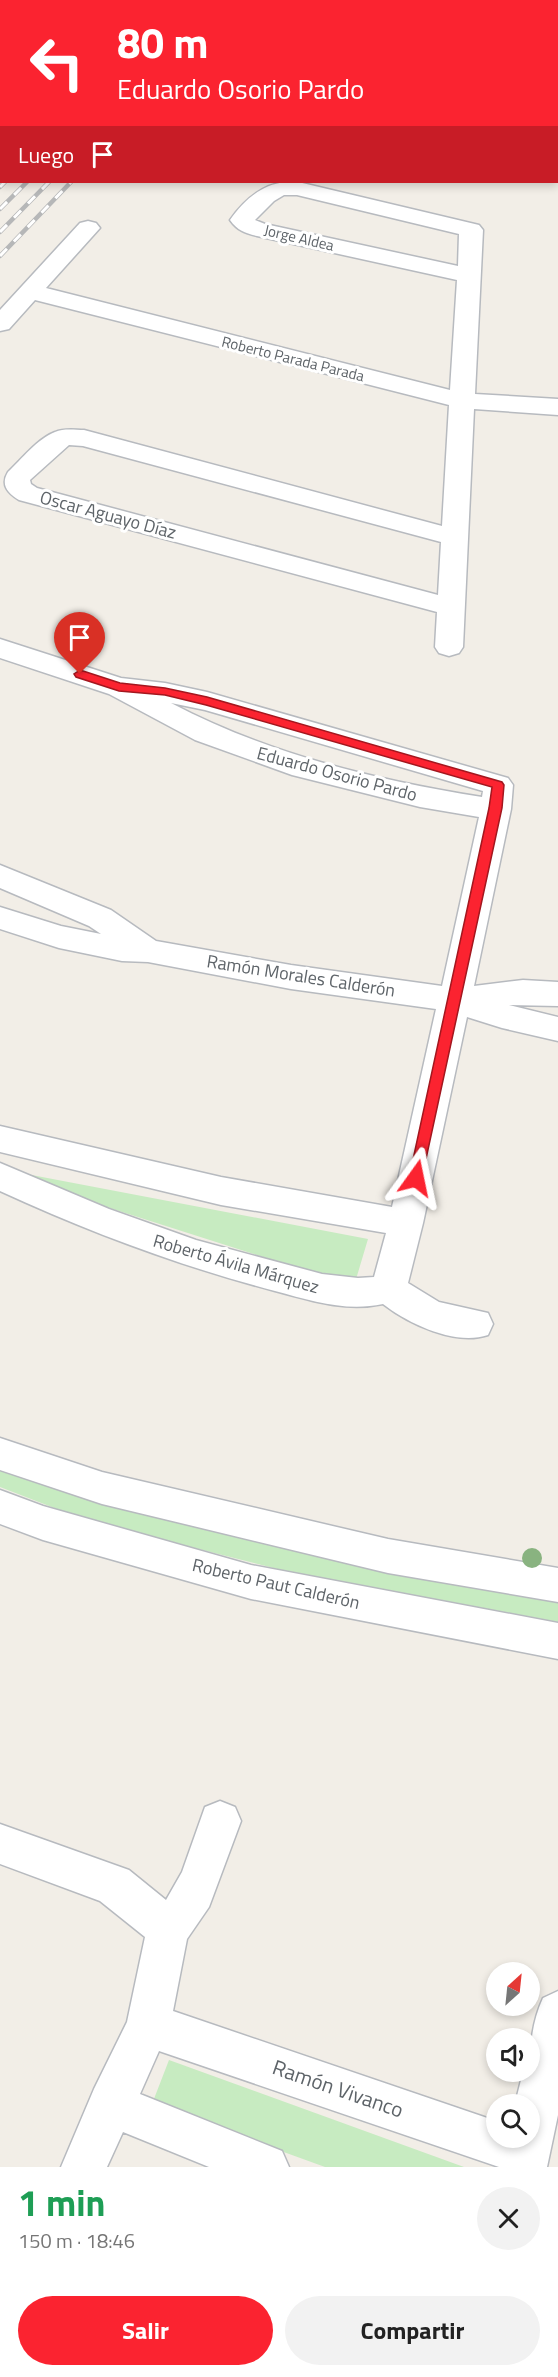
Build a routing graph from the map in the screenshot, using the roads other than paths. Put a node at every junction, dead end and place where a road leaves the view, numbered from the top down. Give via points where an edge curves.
1 (88, 228) dead end
2 (469, 276) junction
3 (30, 291) junction
4 (0, 324) edge
5 (462, 401) junction
6 (558, 407) edge
7 (454, 537) junction
8 (451, 607) junction
9 (449, 647) dead end
10 (0, 648) edge
11 (0, 876) edge
12 (0, 918) edge
13 (148, 951) junction
14 (558, 994) edge
15 (454, 1000) junction
16 (558, 1029) edge
17 (0, 1139) edge
18 (0, 1176) edge
19 (406, 1222) junction
20 (389, 1288) junction
21 (475, 1324) dead end
22 (0, 1454) edge
23 (0, 1507) edge
24 (558, 1585) edge
25 (558, 1641) edge
26 (220, 1821) dead end
27 (0, 1844) edge
28 (168, 1929) junction
29 (558, 2013) edge
30 (148, 2025) junction
31 (110, 2105) junction
32 (526, 2160) edge
33 (84, 2167) edge
34 (266, 2167) edge

1 - 3 street
2 - 2 street, Jorge Aldea via 471,230 448,224 281,187 267,193 242,220 249,227 265,231
2 - 5 street, Jorge Aldea
3 - 4 street
3 - 5 street, Roberto Parada Parada
5 - 6 street, Roberto Parada Parada
5 - 7 street, Jorge Aldea
7 - 8 street, Jorge Aldea
7 - 8 street, Oscar Aguayo Díaz via 84,438 64,437 17,478 18,488 28,494
8 - 9 street, Jorge Aldea
10 - 15 street, Eduardo Osorio Pardo via 119,687 205,733 302,768 420,797 497,797
11 - 13 street, Ramón Morales Calderón via 100,918
12 - 13 street, Ramón Morales Calderón via 84,943 122,951
13 - 15 street, Ramón Morales Calderón via 291,977
14 - 15 street, Ramón Morales Calderón via 514,992
15 - 16 street, Ramón Morales Calderón
15 - 19 street
17 - 19 street via 221,1191
18 - 20 street, Roberto Ávila Márquez via 105,1223 231,1266 337,1292
19 - 20 street
20 - 21 street via 411,1307 425,1313
22 - 24 street via 102,1488 388,1556
23 - 25 street, Roberto Paut Calderón via 43,1523 251,1582
26 - 28 street via 193,1898 182,1917
27 - 28 street via 114,1885
28 - 30 street
29 - 32 street
30 - 31 street
30 - 32 street, Ramón Vivanco
31 - 33 street
31 - 34 street

